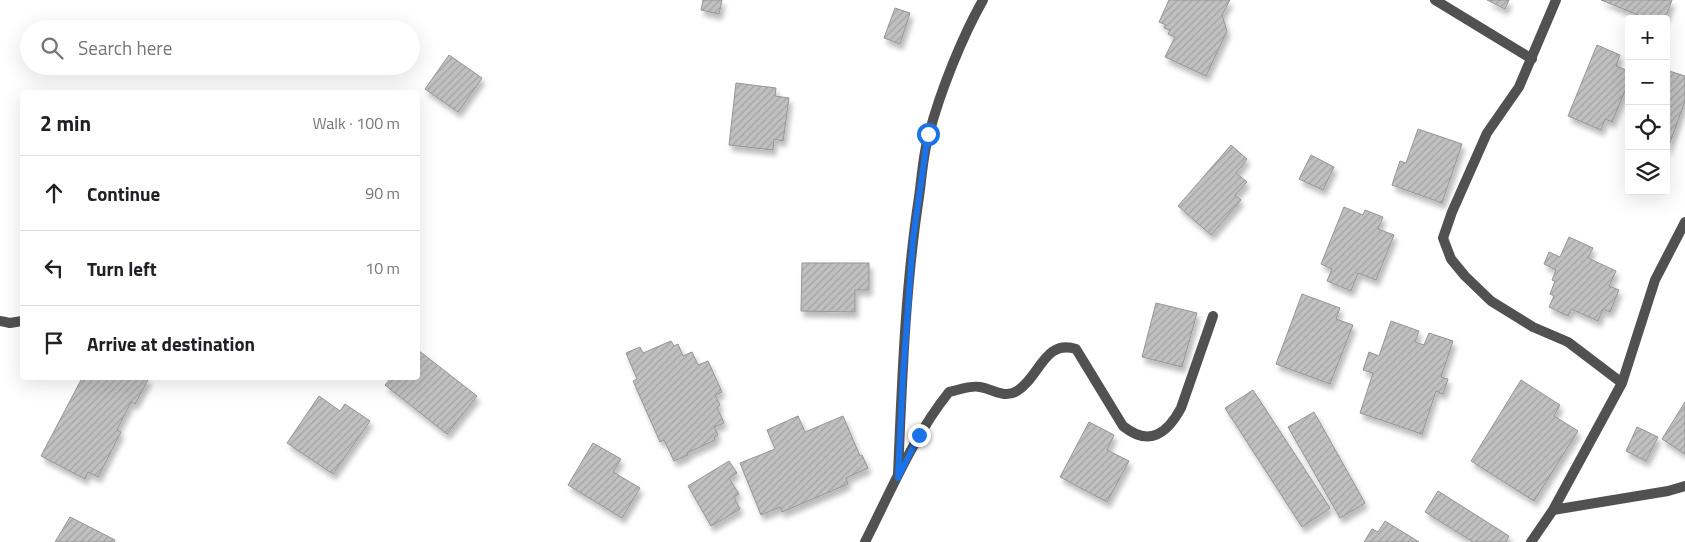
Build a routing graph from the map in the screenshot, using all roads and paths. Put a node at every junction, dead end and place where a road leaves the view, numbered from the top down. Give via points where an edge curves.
1 (983, 0) edge
2 (1435, 0) edge
3 (1556, 0) edge
4 (1532, 59) junction
5 (1685, 222) edge
6 (1213, 316) dead end
7 (20, 320) edge
8 (0, 321) edge
9 (1622, 383) junction
10 (898, 478) junction
11 (1685, 486) edge
12 (1552, 510) junction
13 (865, 542) edge
14 (1531, 542) edge

1 - 10 street via 948,76 928,134 913,239
2 - 4 street
3 - 4 street
4 - 9 street via 1519,87 1487,133 1443,238 1451,259 1491,301 1533,327 1568,342
5 - 9 street via 1655,280
6 - 10 street via 1180,408 1164,431 1151,437 1141,436 1123,426 1076,349 1058,346 1017,391 1007,394 979,386 949,392 919,435
7 - 8 street
9 - 12 street
10 - 13 street
11 - 12 street
12 - 14 street

